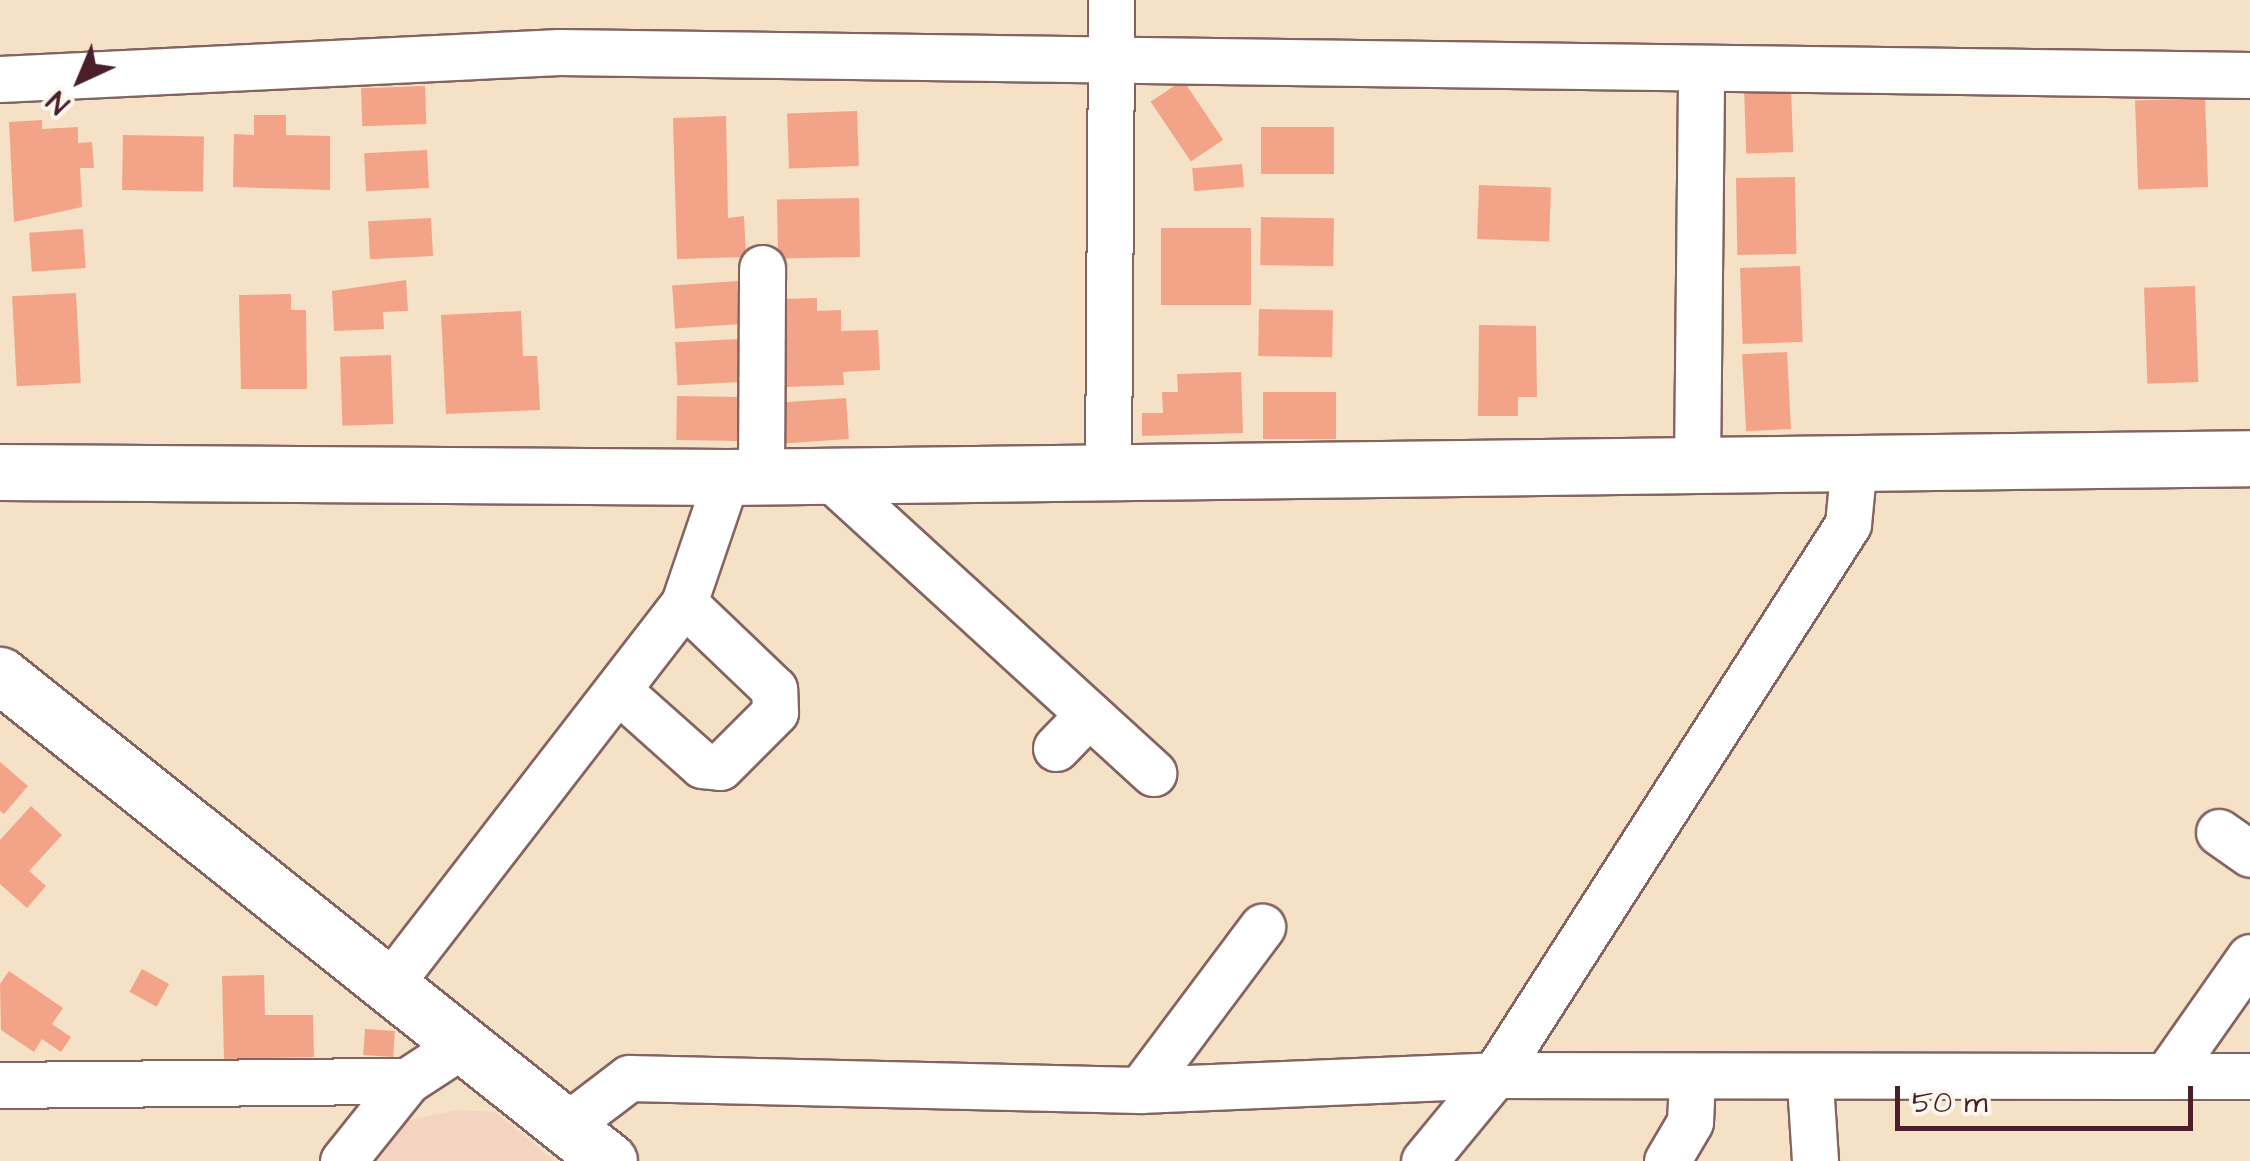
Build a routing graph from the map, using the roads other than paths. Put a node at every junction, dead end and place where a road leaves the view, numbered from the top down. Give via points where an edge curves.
1 (1112, 4) edge
2 (1112, 65) junction
3 (1701, 70) junction
4 (2250, 75) edge
5 (0, 79) edge
6 (762, 268) dead end
7 (2250, 458) edge
8 (1854, 463) junction
9 (1697, 464) junction
10 (1108, 470) junction
11 (0, 472) edge
12 (827, 476) junction
13 (744, 477) junction
14 (684, 603) junction
15 (0, 676) edge
16 (619, 692) junction
17 (1089, 714) junction
18 (1056, 748) dead end
19 (1153, 772) dead end
20 (1262, 927) dead end
21 (2250, 957) edge
22 (389, 985) junction
23 (462, 1045) junction
24 (1495, 1075) junction
25 (2167, 1075) junction
26 (2250, 1076) edge
27 (407, 1080) junction
28 (1692, 1080) junction
29 (1810, 1082) junction
30 (0, 1085) edge
31 (1140, 1090) junction
32 (566, 1126) junction
33 (344, 1161) edge
34 (609, 1161) edge
35 (1424, 1161) edge
36 (1667, 1161) edge
37 (1815, 1161) edge

1 - 2 street
2 - 3 street
2 - 5 street via 559,52
2 - 10 street
3 - 4 street
3 - 9 street
6 - 13 street
7 - 8 street
8 - 9 street
8 - 24 street via 1848,524
9 - 10 street
10 - 12 street
11 - 13 street
12 - 13 street
12 - 17 street
13 - 14 street
14 - 16 street
14 - 16 street via 774,688 776,712 720,767 702,765
15 - 22 street
16 - 22 street
17 - 18 street
17 - 19 street
20 - 31 street
21 - 25 street
22 - 23 street
23 - 27 street
23 - 32 street
24 - 28 street
24 - 31 street
24 - 35 street
25 - 26 street
25 - 29 street
27 - 30 street
27 - 33 street
28 - 29 street
28 - 36 street via 1690,1122
29 - 37 street
31 - 32 street via 629,1078
32 - 34 street

